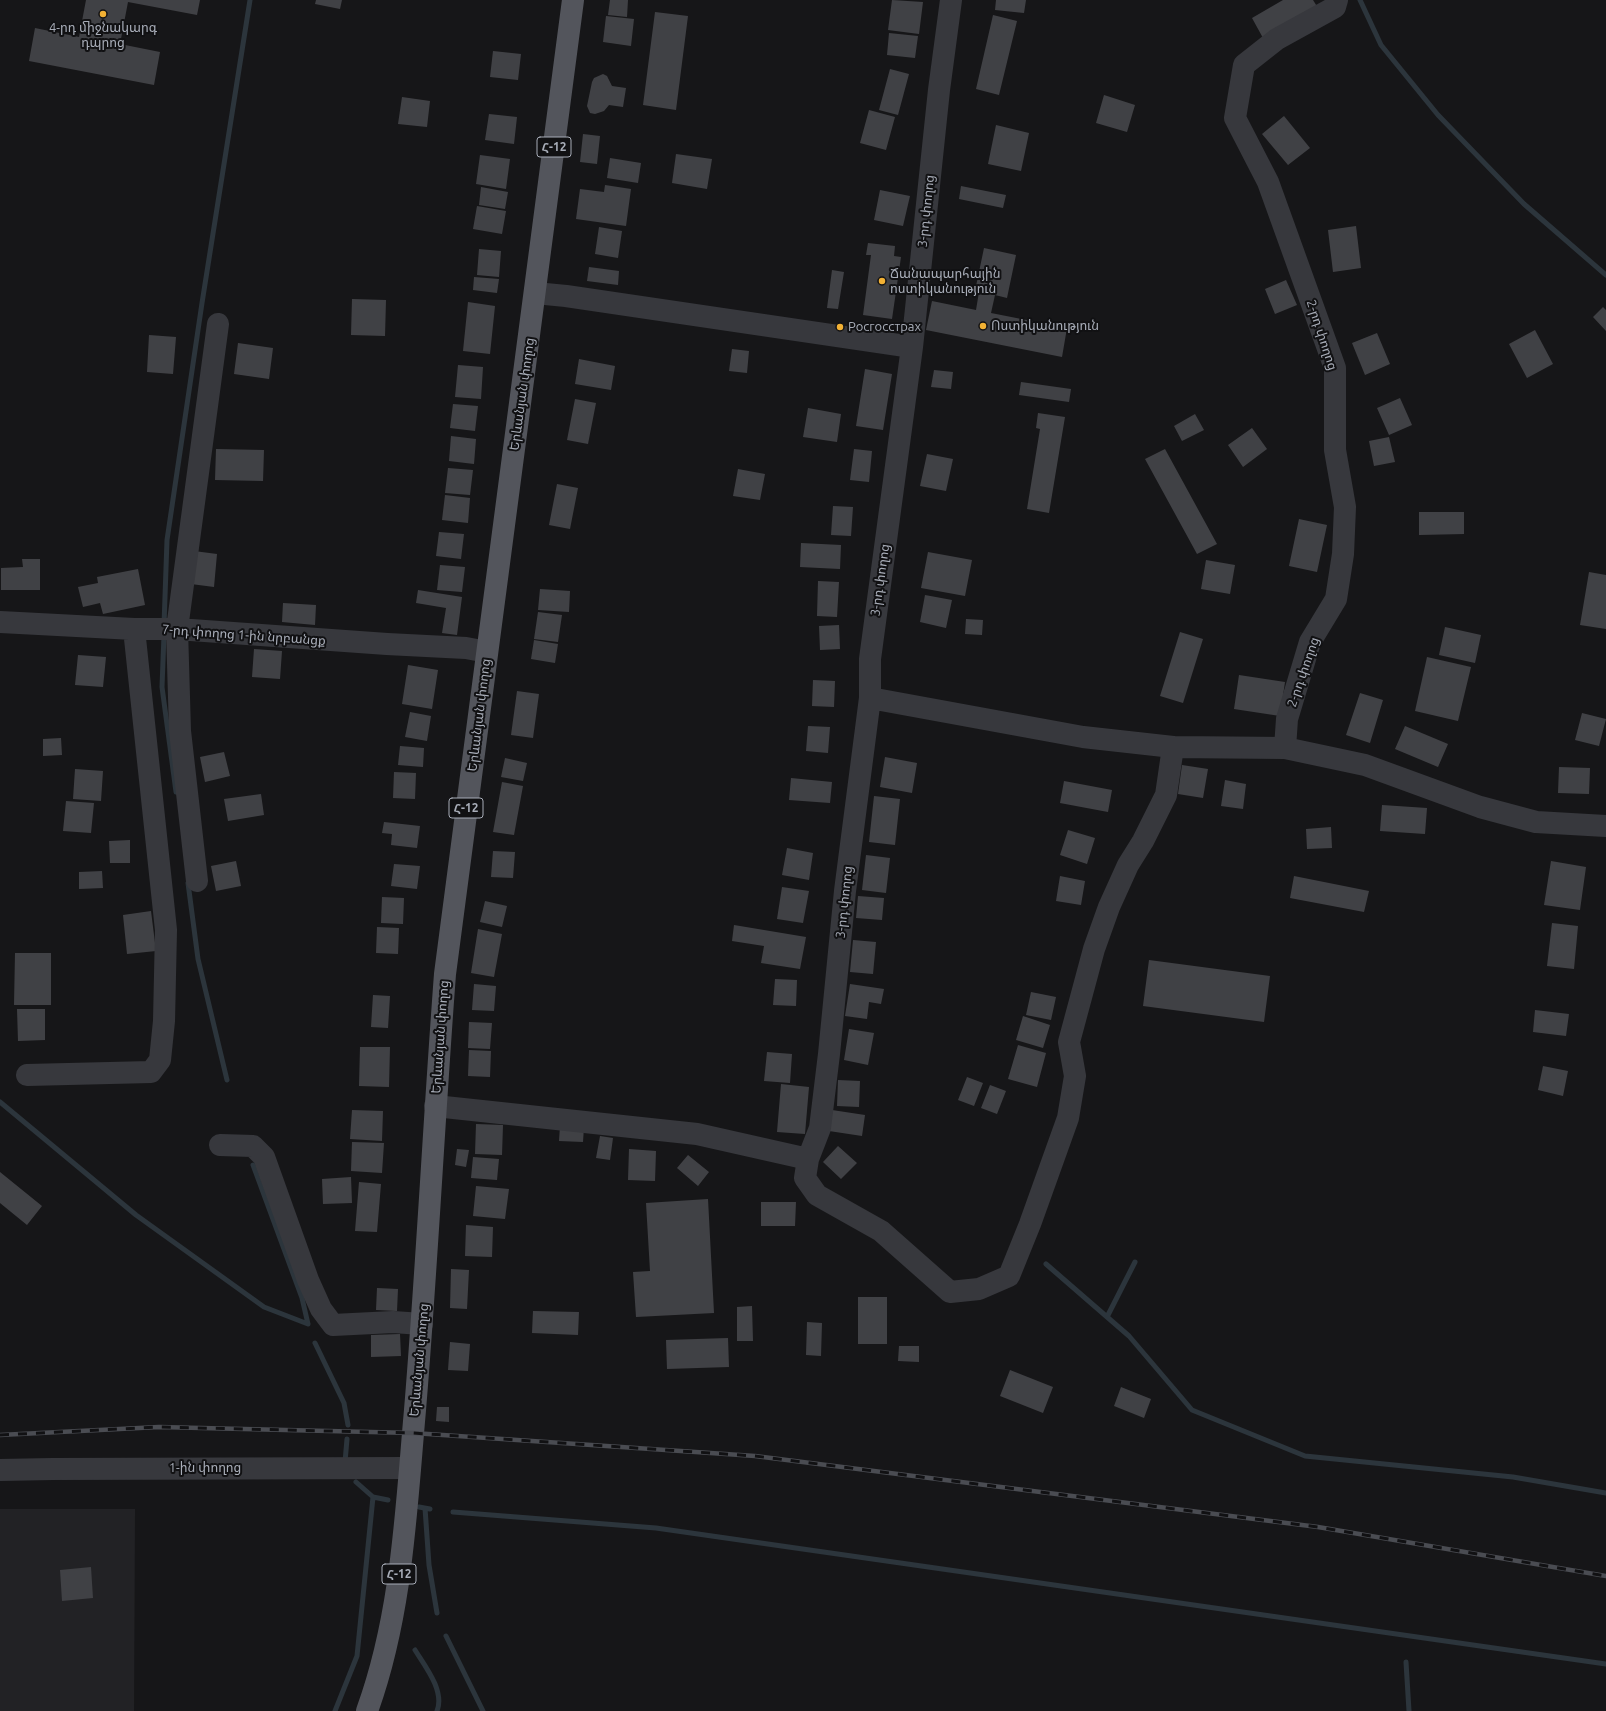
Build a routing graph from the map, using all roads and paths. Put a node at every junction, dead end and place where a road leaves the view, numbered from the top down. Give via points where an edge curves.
1 (573, 0) edge
2 (951, 0) edge
3 (1337, 0) edge
4 (535, 293) junction
5 (218, 324) dead end
6 (912, 347) junction
7 (0, 622) edge
8 (134, 629) junction
9 (168, 629) junction
10 (487, 652) junction
11 (870, 698) junction
12 (1174, 747) junction
13 (1284, 748) junction
14 (1606, 826) edge
15 (197, 881) dead end
16 (27, 1075) dead end
17 (435, 1106) junction
18 (220, 1145) dead end
19 (808, 1159) junction
20 (422, 1324) junction
21 (410, 1468) junction
22 (0, 1470) edge
23 (367, 1711) edge

1 - 4 main road, Երևանյան փողոց / Հ-12
2 - 6 street, 3-րդ փողոց
3 - 13 street, 2-րդ փողոց via 1335,7 1277,39 1244,66 1236,118 1268,182 1335,368 1335,450 1346,507 1343,554 1336,600 1310,642 1287,719
4 - 6 street
4 - 10 main road, Երևանյան փողոց / Հ-12
5 - 9 street
6 - 11 street, 3-րդ փողոց via 870,658
7 - 8 street, 7-րդ փողոց 1-ին նրբանցք
8 - 9 street, 7-րդ փողոց 1-ին նրբանցք
8 - 16 street via 166,930 164,1021 160,1060 151,1072
9 - 10 street, 7-րդ փողոց 1-ին նրբանցք via 466,648
9 - 15 street
10 - 17 main road, Երևանյան փողոց / Հ-12 via 445,974
11 - 12 street via 1083,738
11 - 19 street, 3-րդ փողոց via 845,891 820,1128
12 - 13 street
12 - 19 street, 3-րդ փողոց via 1166,795 1128,865 1094,949 1069,1042 1075,1076 1068,1118 1009,1276 979,1289 950,1292 881,1231 817,1195 805,1178
13 - 14 street via 1365,765 1480,806 1536,822
17 - 19 street via 697,1134
17 - 20 main road, Երևանյան փողոց / Հ-12
18 - 20 street via 253,1146 264,1157 308,1280 321,1309 333,1325 393,1322
20 - 21 main road, Երևանյան փողոց / Հ-12
21 - 22 street, 1-ին փողոց
21 - 23 main road, Հ-12 via 391,1629 377,1684

